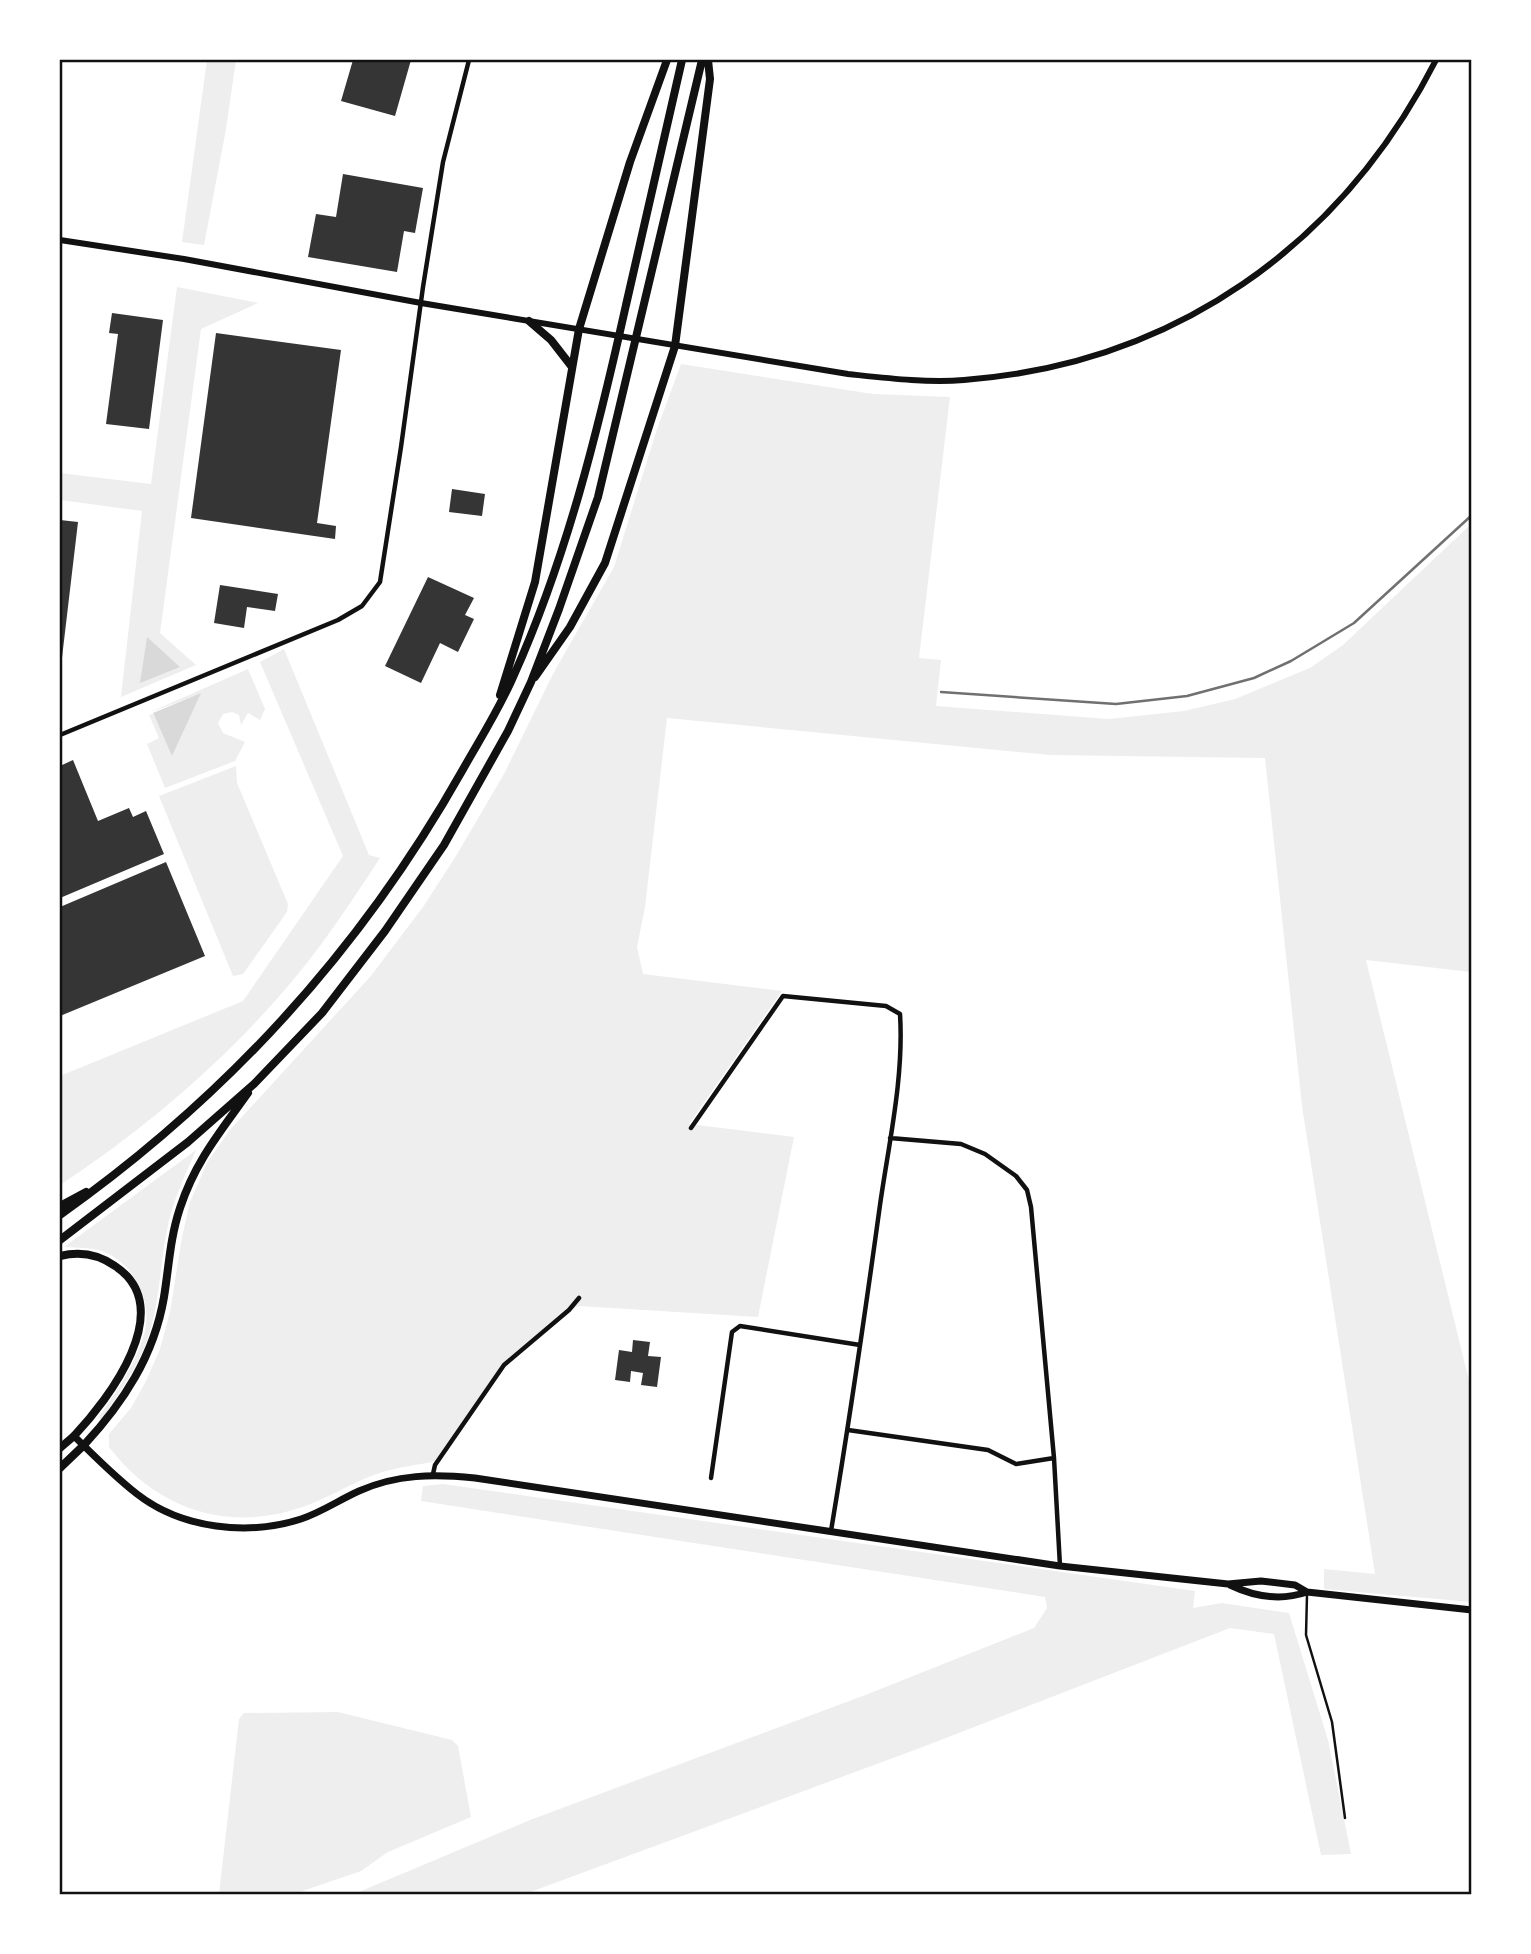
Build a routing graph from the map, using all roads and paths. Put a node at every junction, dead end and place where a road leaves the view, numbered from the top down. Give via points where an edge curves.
1 (469, 60) edge
2 (667, 60) edge
3 (682, 60) edge
4 (705, 60) edge
5 (1436, 60) edge
6 (60, 240) edge
7 (421, 303) junction
8 (529, 321) junction
9 (583, 329) junction
10 (671, 345) junction
11 (572, 367) junction
12 (531, 682) junction
13 (492, 719) junction
14 (60, 735) edge
15 (254, 1084) junction
16 (691, 1128) dead end
17 (890, 1138) junction
18 (99, 1187) junction
19 (60, 1206) edge
20 (60, 1215) edge
21 (60, 1240) edge
22 (60, 1256) edge
23 (579, 1298) dead end
24 (860, 1345) junction
25 (848, 1430) junction
26 (74, 1436) junction
27 (84, 1445) junction
28 (60, 1448) edge
29 (1054, 1458) junction
30 (60, 1468) edge
31 (433, 1474) junction
32 (711, 1478) dead end
33 (831, 1531) junction
34 (1060, 1566) junction
35 (1228, 1584) junction
36 (1307, 1592) junction
37 (1472, 1611) edge
38 (1345, 1818) dead end

1 - 7 street via 443,162
2 - 9 main road via 630,162
3 - 13 main road via 580,491 544,601
4 - 10 main road via 710,79
4 - 12 main road via 598,497
5 - 10 street via 1384,148 1342,200 1302,238 1214,304 1123,346 1026,373 961,380 848,374
6 - 7 street
7 - 8 street
7 - 14 street via 380,582 362,606
8 - 9 street
8 - 11 main road
9 - 10 street
9 - 11 main road
10 - 12 main road via 605,563 570,627
11 - 13 main road via 535,582
12 - 15 main road via 444,845 409,898 322,1013
13 - 18 main road via 428,832 368,919 302,999 191,1110
15 - 21 main road via 149,1174
15 - 27 main road via 211,1141 180,1206 158,1322 140,1369 116,1409
16 - 17 street via 783,996 886,1006 900,1014 902,1045
17 - 24 street
17 - 29 street via 961,1144 985,1154 1027,1190
18 - 19 main road
18 - 20 main road
22 - 26 main road via 84,1253 118,1268 134,1287 141,1311 139,1333 124,1369 108,1397
23 - 31 street via 505,1365
24 - 25 street
24 - 32 street via 740,1326 732,1332
25 - 29 street via 988,1450 1016,1464
25 - 33 street
26 - 27 main road
26 - 28 main road
27 - 30 main road
27 - 31 main road via 161,1509 197,1522 244,1529 302,1519 378,1484
29 - 34 street
31 - 33 main road
33 - 34 main road
34 - 35 main road
35 - 36 main road via 1261,1581 1295,1585
35 - 36 main road via 1260,1596 1291,1598
36 - 37 main road
36 - 38 lane via 1306,1636 1332,1722

